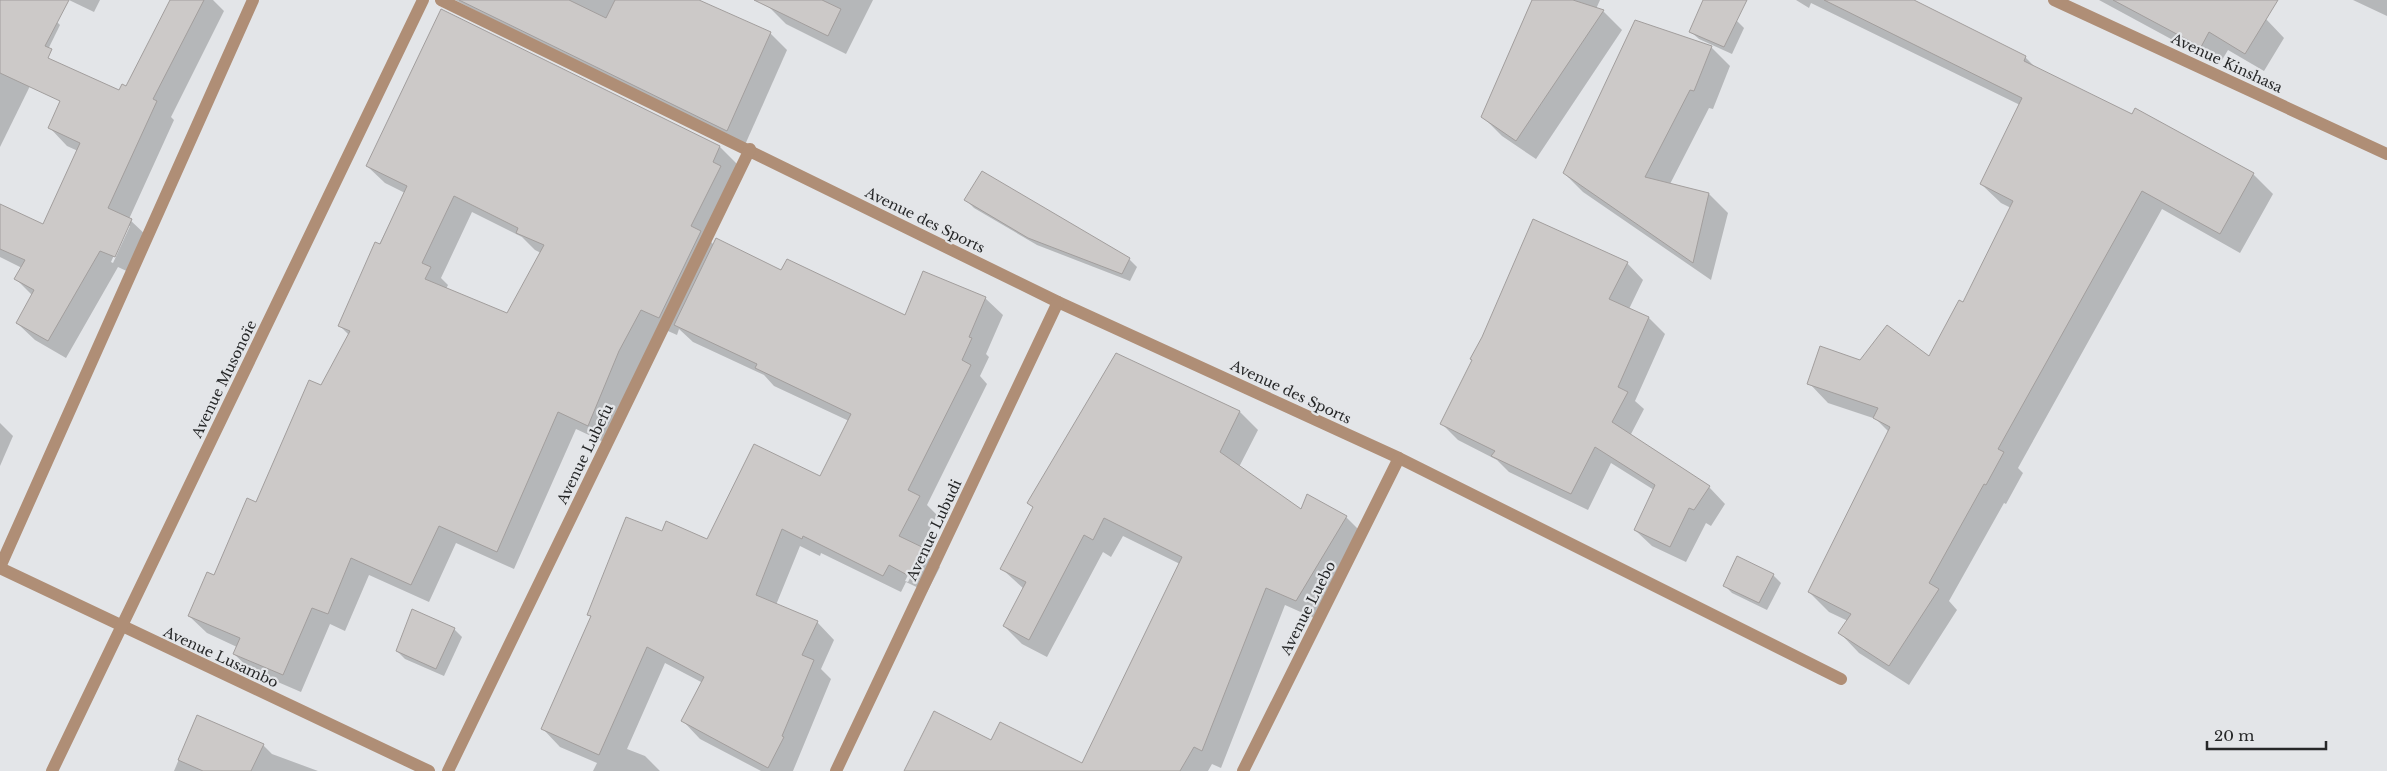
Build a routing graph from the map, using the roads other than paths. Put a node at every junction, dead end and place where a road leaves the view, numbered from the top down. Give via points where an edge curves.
1 (253, 0) edge
2 (423, 0) edge
3 (441, 0) edge
4 (2054, 0) edge
5 (750, 149) junction
6 (2387, 154) edge
7 (1058, 302) junction
8 (1399, 458) junction
9 (0, 568) edge
10 (121, 627) junction
11 (1841, 679) dead end
12 (52, 771) edge
13 (429, 771) edge
14 (448, 771) edge
15 (836, 771) edge
16 (1243, 771) edge

1 - 9 street
2 - 10 street, Avenue Musonoïe
3 - 5 street, Avenue des Sports
4 - 6 street, Avenue Kinshasa
5 - 7 street, Avenue des Sports
5 - 14 street, Avenue Lubefu
7 - 8 street, Avenue des Sports
7 - 15 street, Avenue Lubudi
8 - 11 street, Avenue des Sports
8 - 16 street, Avenue Luebo
9 - 10 street, Avenue Lusambo
10 - 12 street, Avenue Musonoïe
10 - 13 street, Avenue Lusambo

